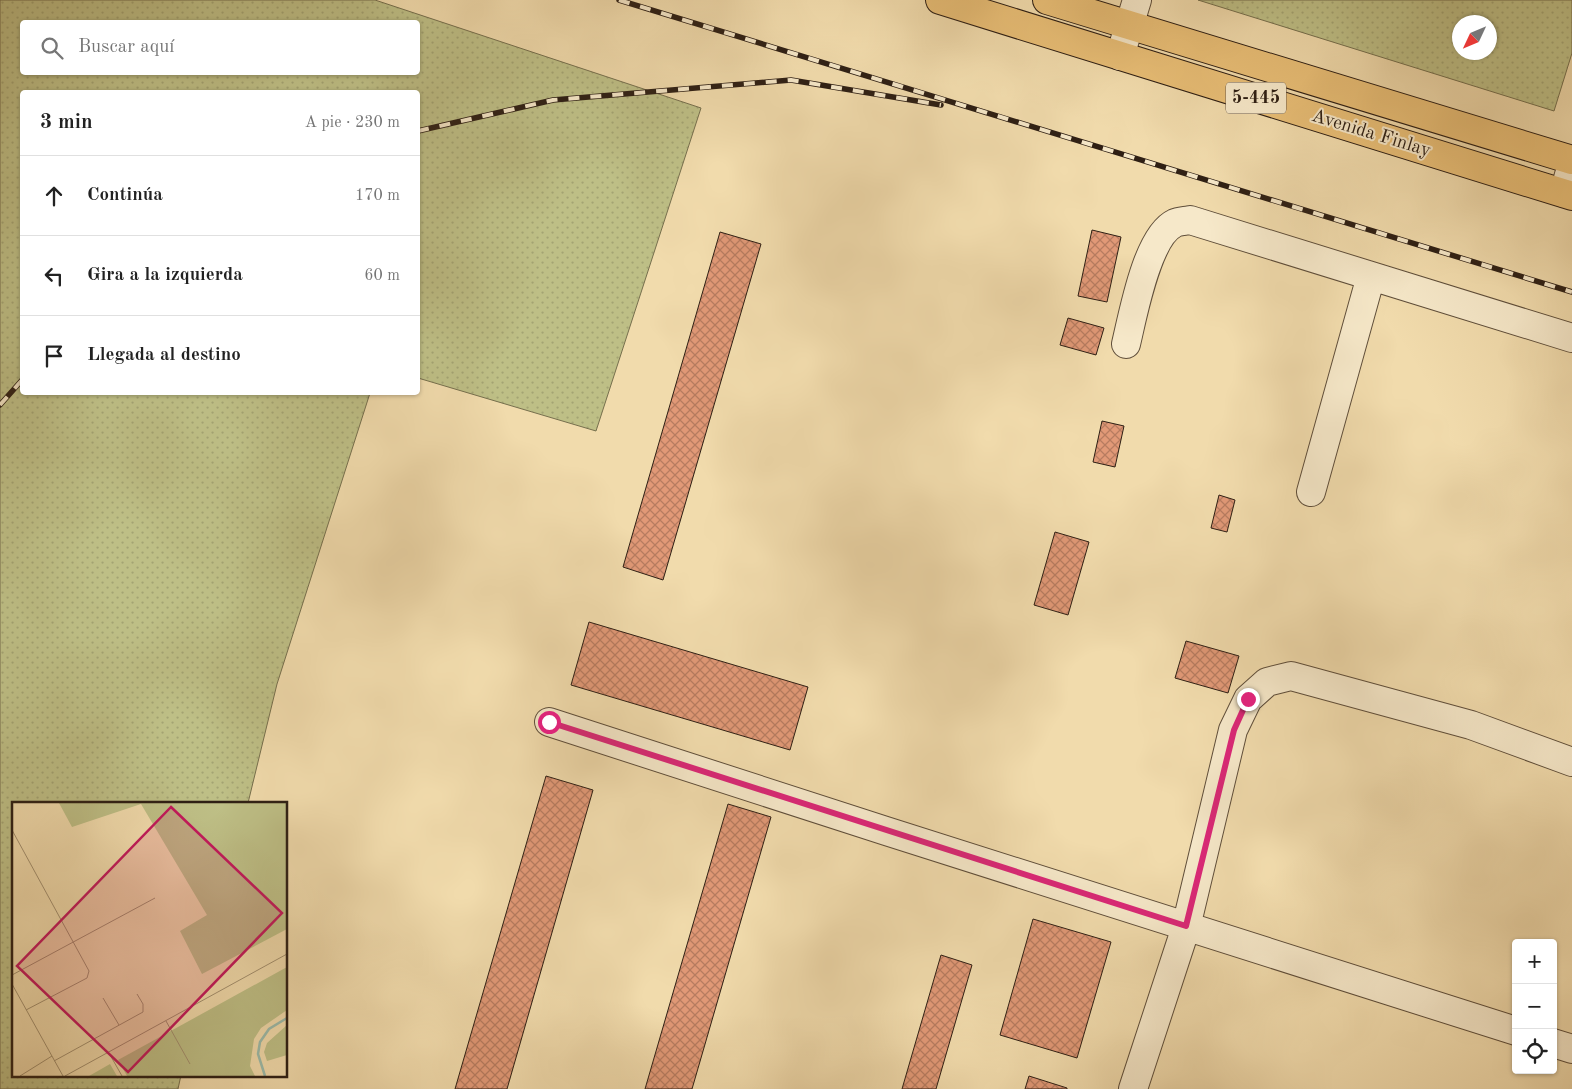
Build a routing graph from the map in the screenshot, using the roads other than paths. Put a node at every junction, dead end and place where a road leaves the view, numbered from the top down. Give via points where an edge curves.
1 (940, 0) edge
2 (1048, 0) edge
3 (1133, 12) edge
4 (1120, 56) junction
5 (1572, 160) edge
6 (1572, 164) edge
7 (1568, 195) edge
8 (1371, 276) junction
9 (1572, 338) edge
10 (1126, 344) dead end
11 (1311, 492) dead end
12 (549, 722) dead end
13 (1572, 762) edge
14 (1186, 926) junction
15 (1512, 1030) edge
16 (1557, 1044) edge
17 (1572, 1049) edge
18 (1133, 1089) edge

1 - 4 highway, Avenida Finlay / 5-445
2 - 3 highway, Avenida Finlay / 5-445
3 - 4 street
3 - 5 highway, Avenida Finlay / 5-445
4 - 7 highway, Avenida Finlay / 5-445
6 - 7 street
8 - 9 street
8 - 10 street via 1190,220 1175,222 1161,235 1147,262
8 - 11 street
12 - 14 street
13 - 14 street via 1471,726 1291,676 1267,682 1248,699 1234,730
14 - 15 street
14 - 18 street
16 - 17 street

